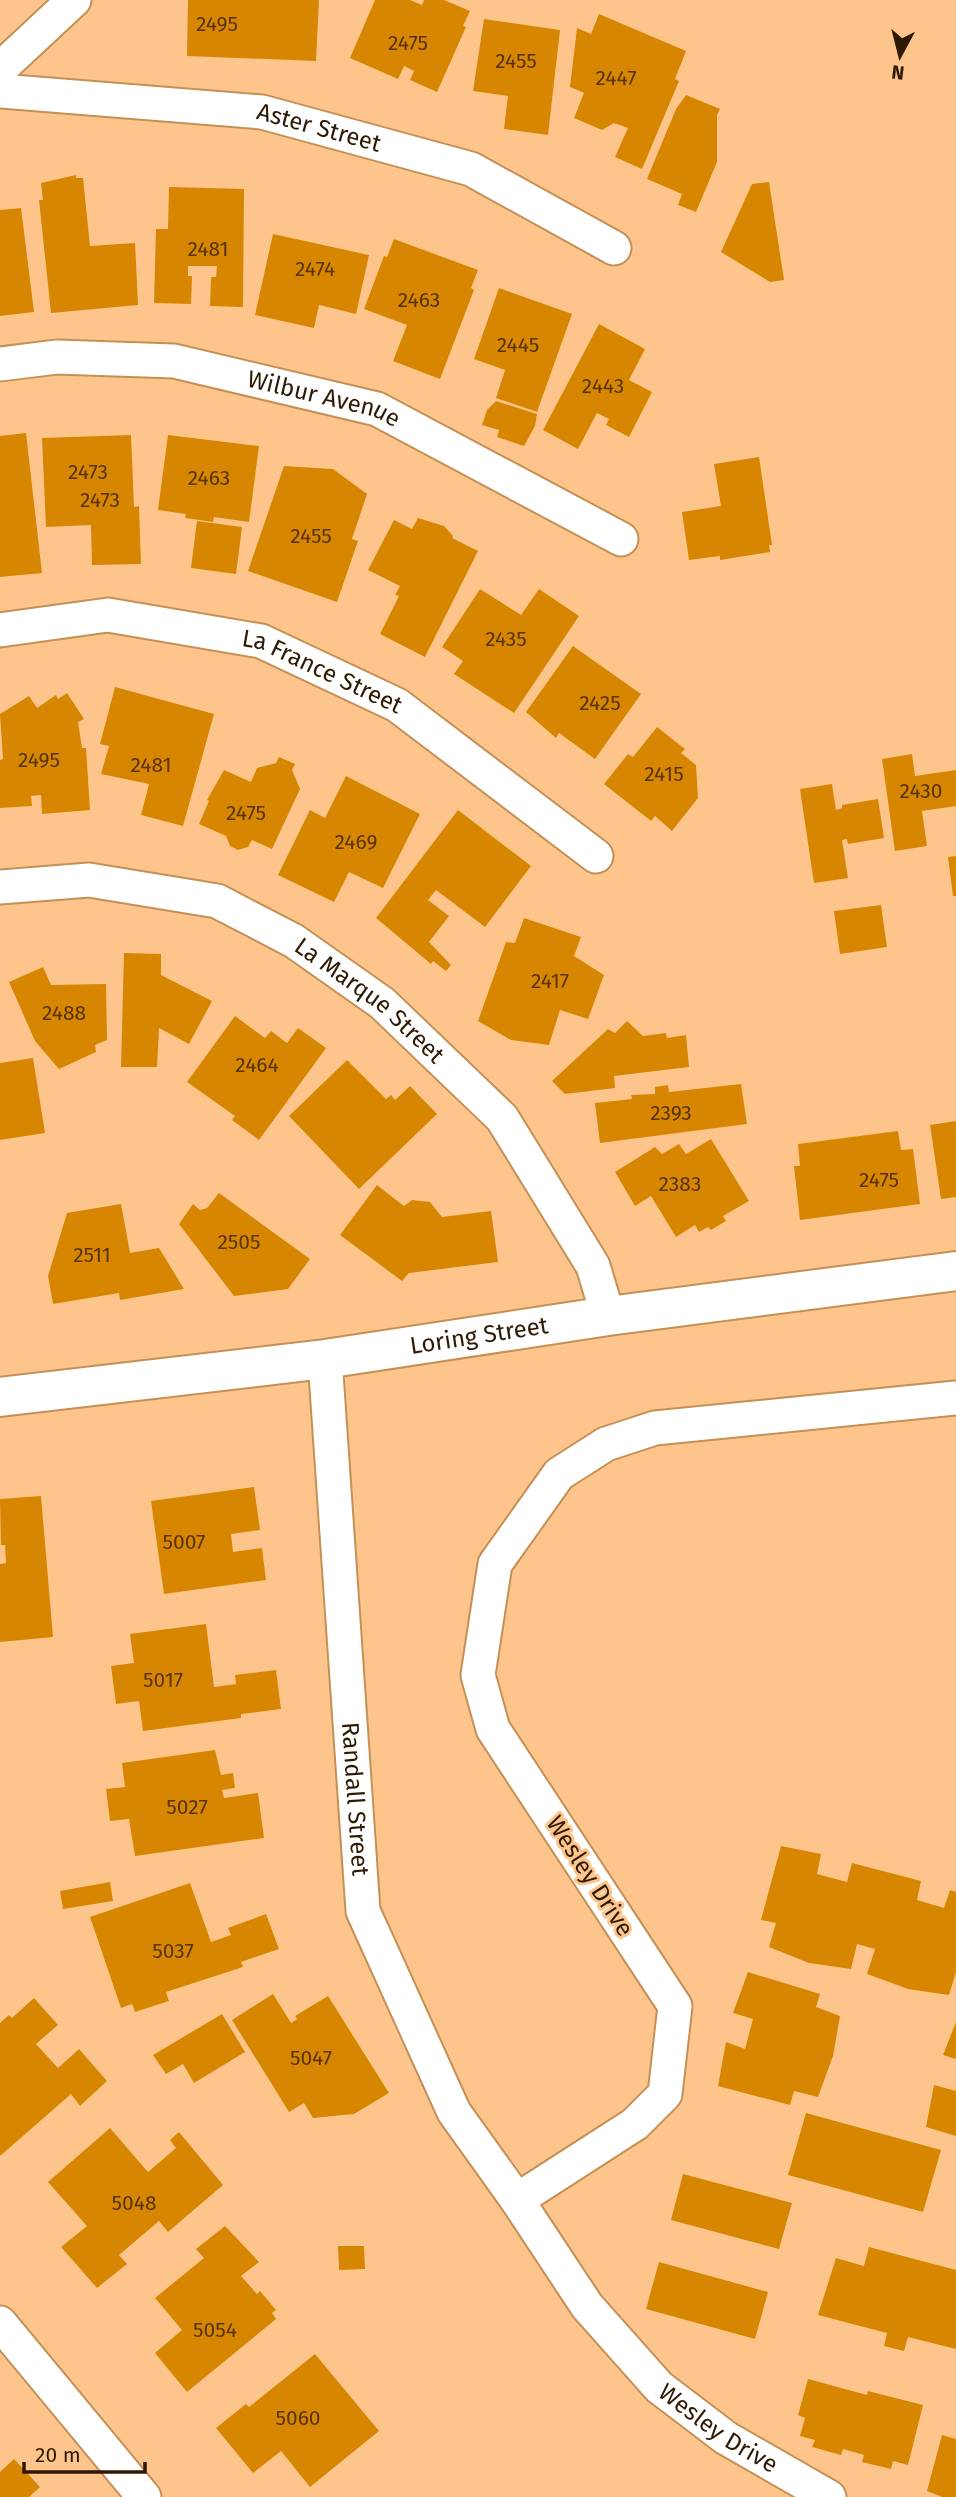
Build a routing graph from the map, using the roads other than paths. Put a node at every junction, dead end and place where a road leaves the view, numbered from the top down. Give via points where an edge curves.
1 (74, 0) edge
2 (0, 69) edge
3 (0, 92) edge
4 (614, 248) dead end
5 (0, 365) edge
6 (621, 539) dead end
7 (0, 630) edge
8 (596, 856) dead end
9 (0, 887) edge
10 (956, 1271) edge
11 (608, 1316) junction
12 (325, 1359) junction
13 (0, 1397) edge
14 (956, 1398) edge
15 (517, 2200) junction
16 (0, 2323) edge
17 (144, 2497) edge
18 (829, 2497) edge

1 - 2 street
3 - 4 street, Aster Street via 262,112 471,169
5 - 6 street, Wilbur Avenue via 57,357 174,360 377,409
7 - 8 street, La France Street via 108,615 261,641 397,705
9 - 11 street, La Marque Street via 89,880 216,901 294,941 327,964 382,1003 502,1118 593,1266
10 - 11 street, Loring Street
11 - 12 street, Loring Street
12 - 13 street, Loring Street
12 - 15 street, Randall Street via 363,1910 454,2112
14 - 15 street, Wesley Drive via 655,1428 606,1444 559,1474 495,1564 478,1675 493,1729 676,2006 665,2094 635,2124
15 - 18 street, Wesley Drive via 587,2306 659,2387 726,2438
16 - 17 street

